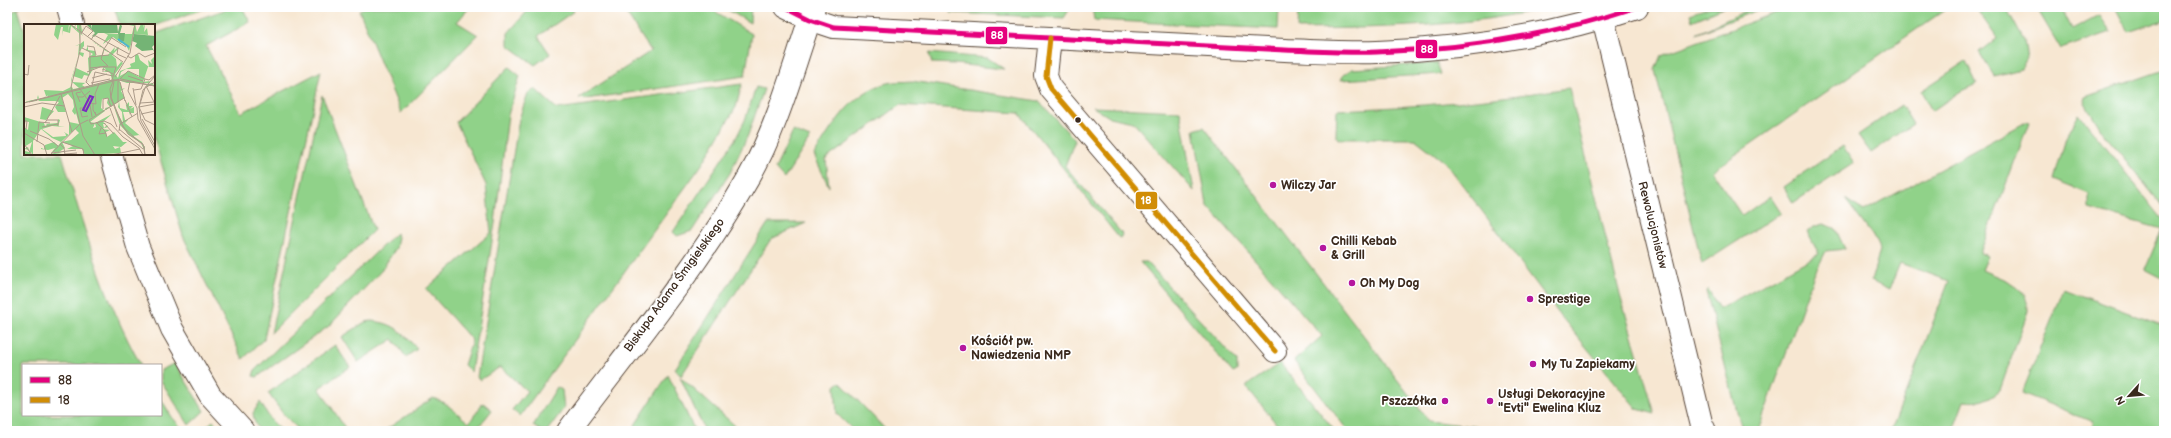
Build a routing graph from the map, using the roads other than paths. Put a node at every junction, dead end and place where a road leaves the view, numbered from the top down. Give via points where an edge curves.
1 (68, 7) edge
2 (786, 7) edge
3 (1638, 7) edge
4 (812, 13) edge
5 (1603, 18) junction
6 (73, 24) edge
7 (1050, 38) junction
8 (110, 155) edge
9 (1275, 351) dead end
10 (243, 431) edge
11 (568, 431) edge
12 (1705, 431) edge

1 - 6 street
2 - 4 street
3 - 5 street
4 - 7 street via 840,28
4 - 11 street, Biskupa Adama Śmigielskiego via 777,118 749,176 704,248
5 - 7 street via 1554,31 1499,40 1376,52
5 - 12 street, Rewolucjonistów
7 - 9 street via 1046,76 1051,89
8 - 10 street via 138,247 172,329 210,394

